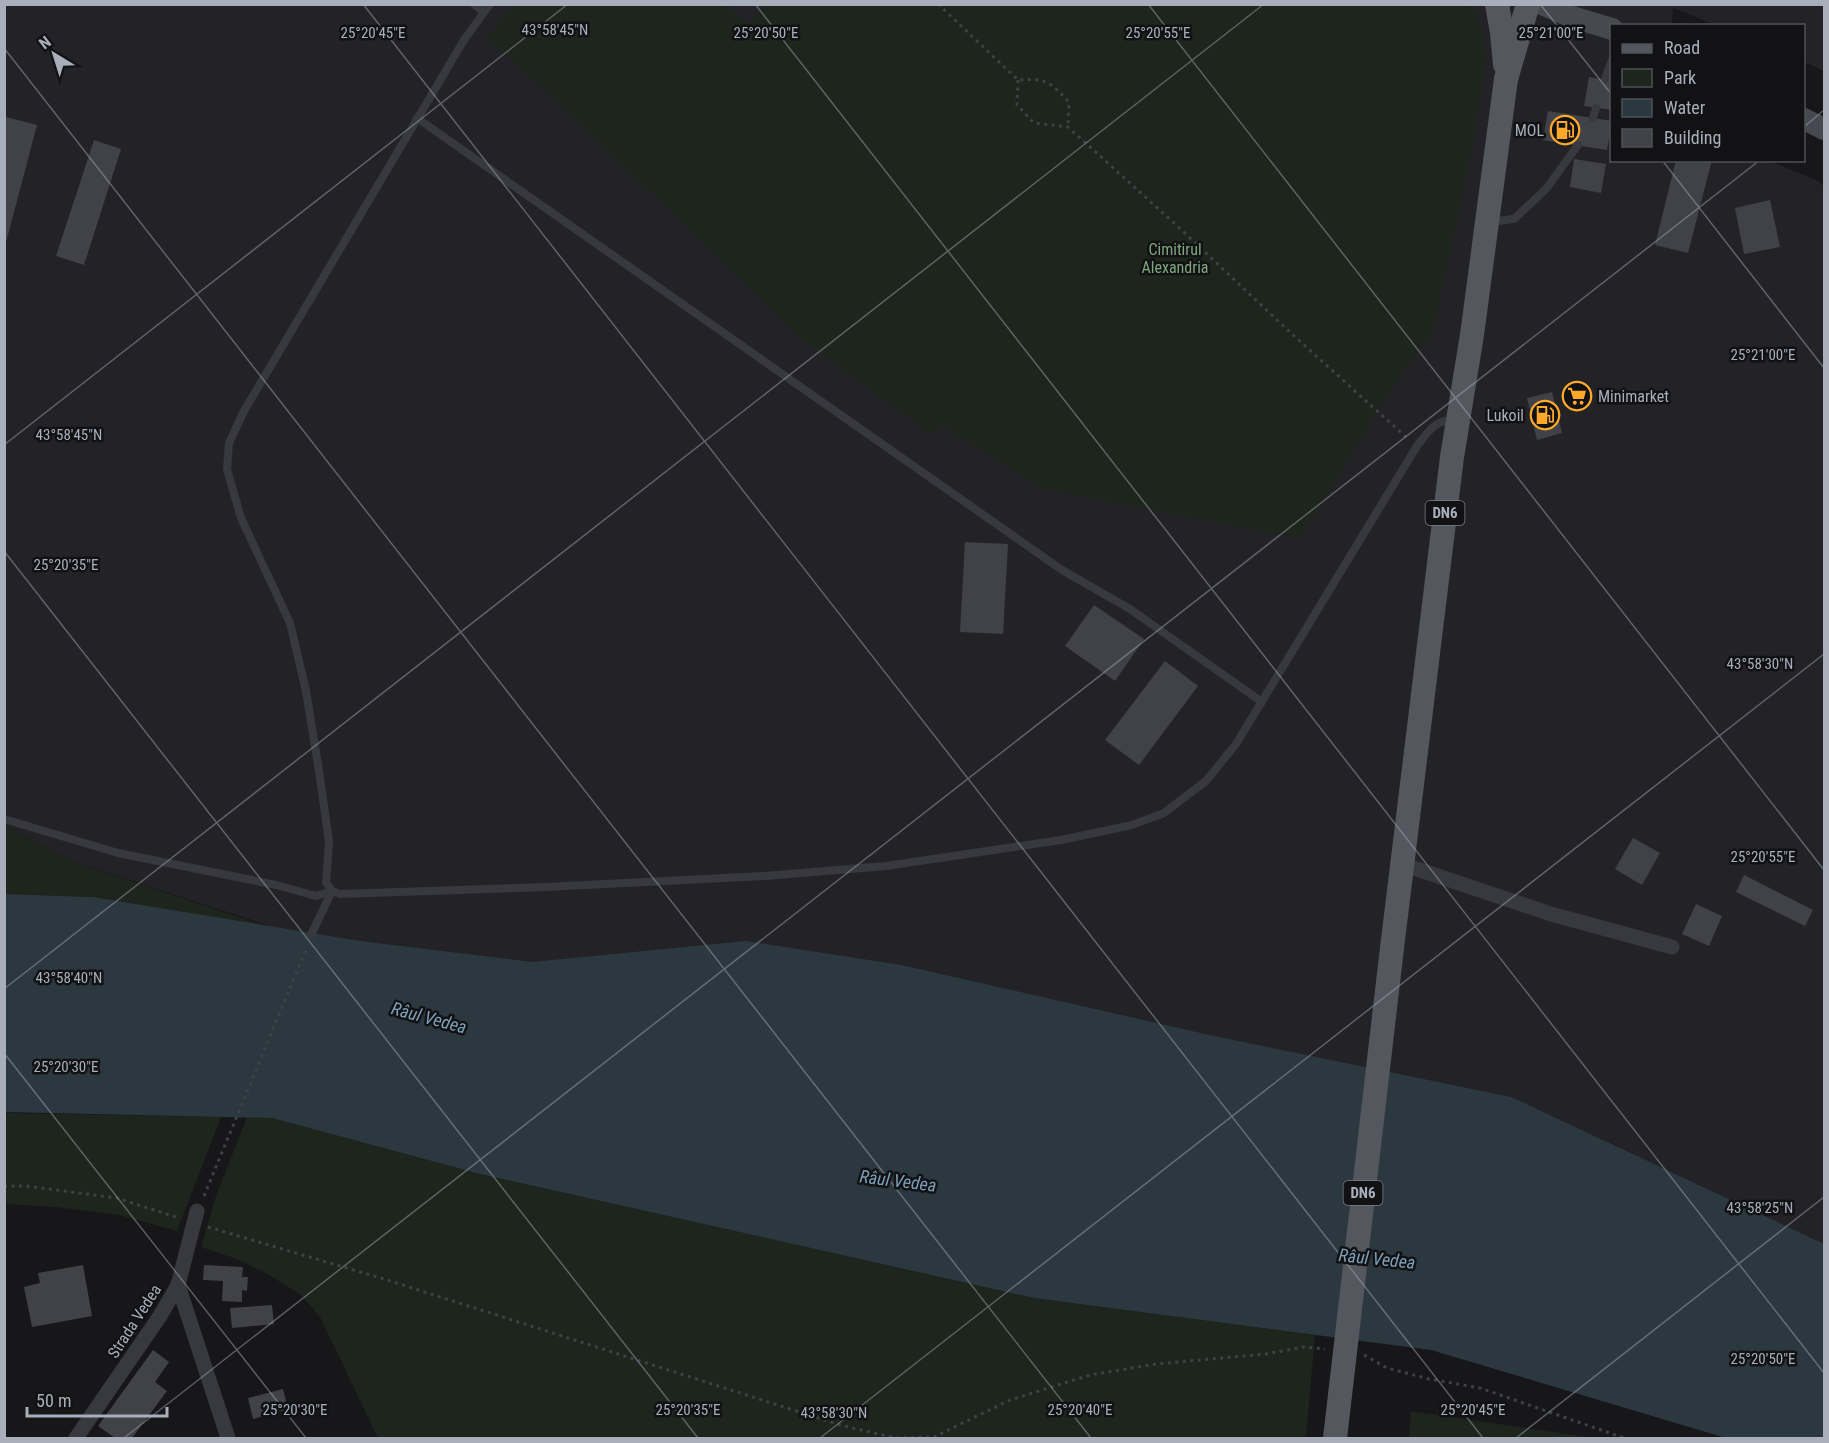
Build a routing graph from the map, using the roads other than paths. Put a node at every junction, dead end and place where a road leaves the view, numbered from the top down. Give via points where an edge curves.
1 (474, 4) edge
2 (490, 4) edge
3 (1497, 4) edge
4 (1505, 4) edge
5 (1526, 4) edge
6 (1542, 4) edge
7 (1578, 4) edge
8 (483, 12) junction
9 (1607, 27) edge
10 (1610, 63) edge
11 (1506, 79) junction
12 (1605, 79) dead end
13 (1596, 108) dead end
14 (417, 118) junction
15 (1593, 118) dead end
16 (1805, 120) edge
17 (1824, 129) edge
18 (1578, 146) dead end
19 (1486, 222) junction
20 (1457, 421) junction
21 (1262, 702) junction
22 (4, 819) edge
23 (1402, 864) junction
24 (332, 891) junction
25 (311, 935) road end
26 (1672, 946) dead end
27 (196, 1217) road end
28 (178, 1285) junction
29 (76, 1438) edge
30 (228, 1438) edge
31 (1335, 1438) edge

1 - 8 lane
2 - 8 lane
3 - 11 main road, DN6
4 - 5 main road, DN6
5 - 11 main road, DN6
6 - 9 main road
7 - 9 main road
8 - 14 lane
10 - 12 lane
11 - 19 main road, DN6
13 - 15 lane
14 - 21 lane via 1062,570 1130,609
14 - 24 lane via 244,411 229,443 227,469 241,518 290,623 306,691 329,842 326,882
16 - 17 main road
18 - 19 lane via 1546,189 1514,219
19 - 20 main road, DN6
20 - 21 lane via 1437,423 1417,446
20 - 23 main road, DN6
21 - 24 lane via 1236,744 1206,781 1164,813 1132,825 1061,840 886,866 765,876 364,895
22 - 24 lane via 118,852 316,896
23 - 26 street via 1551,914
23 - 31 main road, DN6, bridge
24 - 25 lane
27 - 28 street, Strada Vedea
28 - 29 street, Strada Vedea
28 - 30 street

